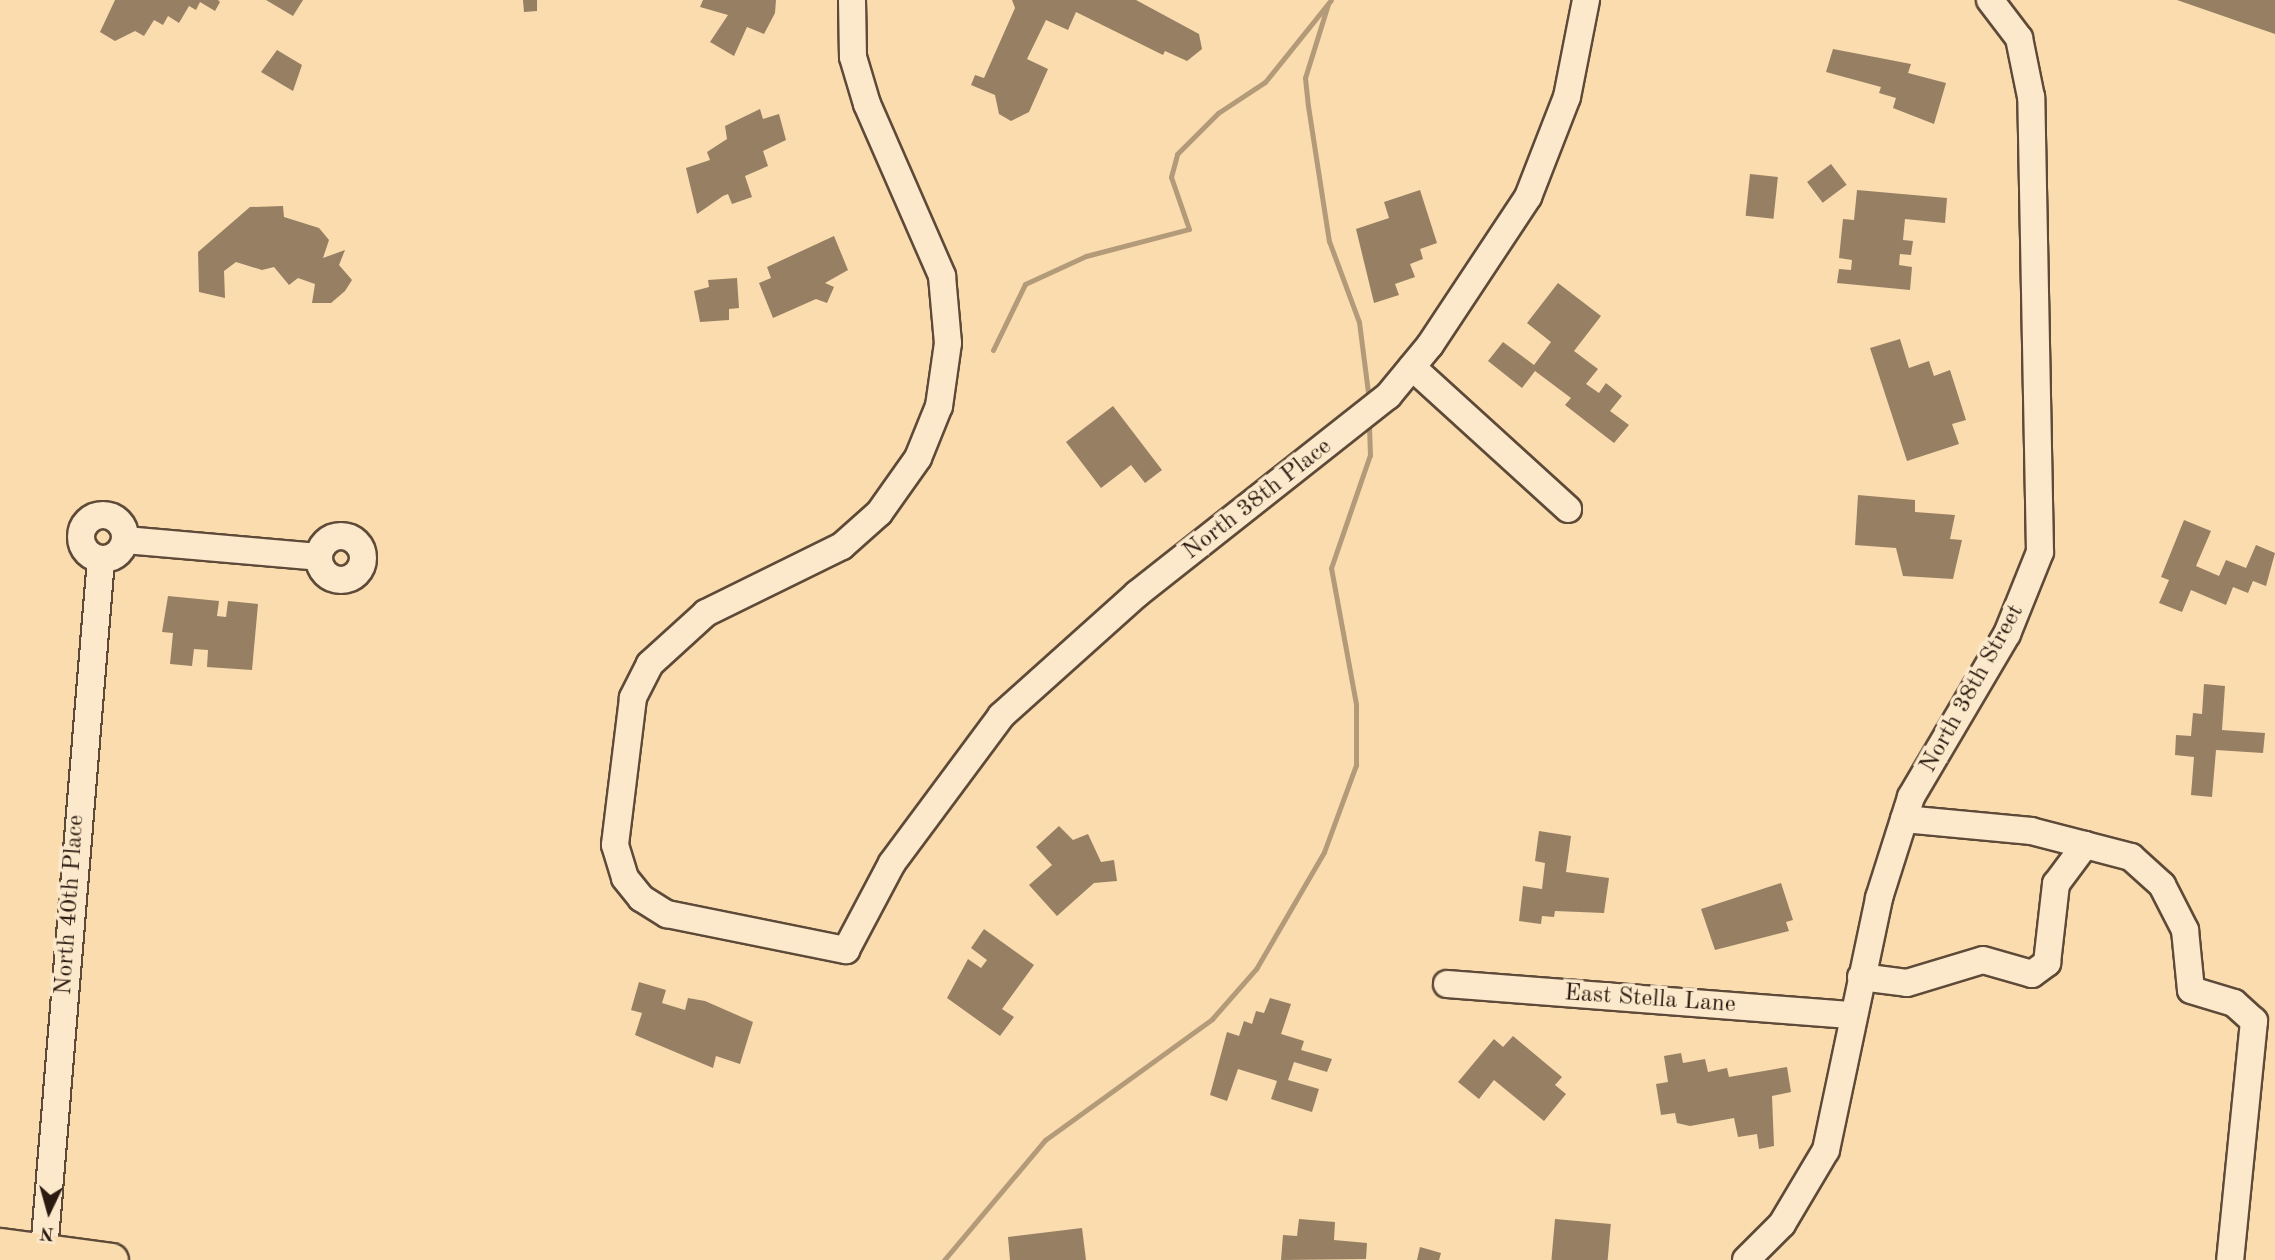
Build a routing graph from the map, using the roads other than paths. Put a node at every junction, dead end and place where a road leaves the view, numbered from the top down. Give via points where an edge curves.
1 (852, 0) edge
2 (1586, 0) edge
3 (1990, 0) edge
4 (1412, 367) junction
5 (1568, 509) dead end
6 (125, 540) junction
7 (318, 557) dead end
8 (101, 559) junction
9 (1904, 819) junction
10 (2085, 845) junction
11 (1861, 977) junction
12 (1447, 984) dead end
13 (1853, 1016) junction
14 (1, 1250) edge
15 (44, 1251) junction
16 (111, 1260) edge
17 (1746, 1260) edge
18 (2230, 1260) edge

1 - 4 street, North 38th Place via 853,57 867,104 942,276 948,343 939,406 918,458 879,513 842,547 706,613 650,664 633,698 622,752 615,845 625,878 641,898 667,914 846,950 892,863 1001,716 1137,594 1388,396
2 - 4 street, North 38th Place via 1567,97 1528,197
3 - 9 street, North 38th Street via 2019,38 2031,97 2039,552 2007,634
4 - 5 street
6 - 7 street
6 - 8 street via 120,552
6 - 8 street via 122,525 111,516 89,520 81,540 88,553
8 - 15 street, North 40th Place
9 - 10 street via 2031,831
9 - 11 street, North 38th Street
10 - 11 street via 2056,884 2047,963 2032,974 1983,960 1907,983
10 - 18 street via 2131,857 2162,885 2185,930 2191,990 2234,1003 2254,1021
11 - 13 street, North 38th Street
12 - 13 street, East Stella Lane
13 - 17 street, North 38th Street via 1826,1150 1782,1223
14 - 15 main road
15 - 16 main road

